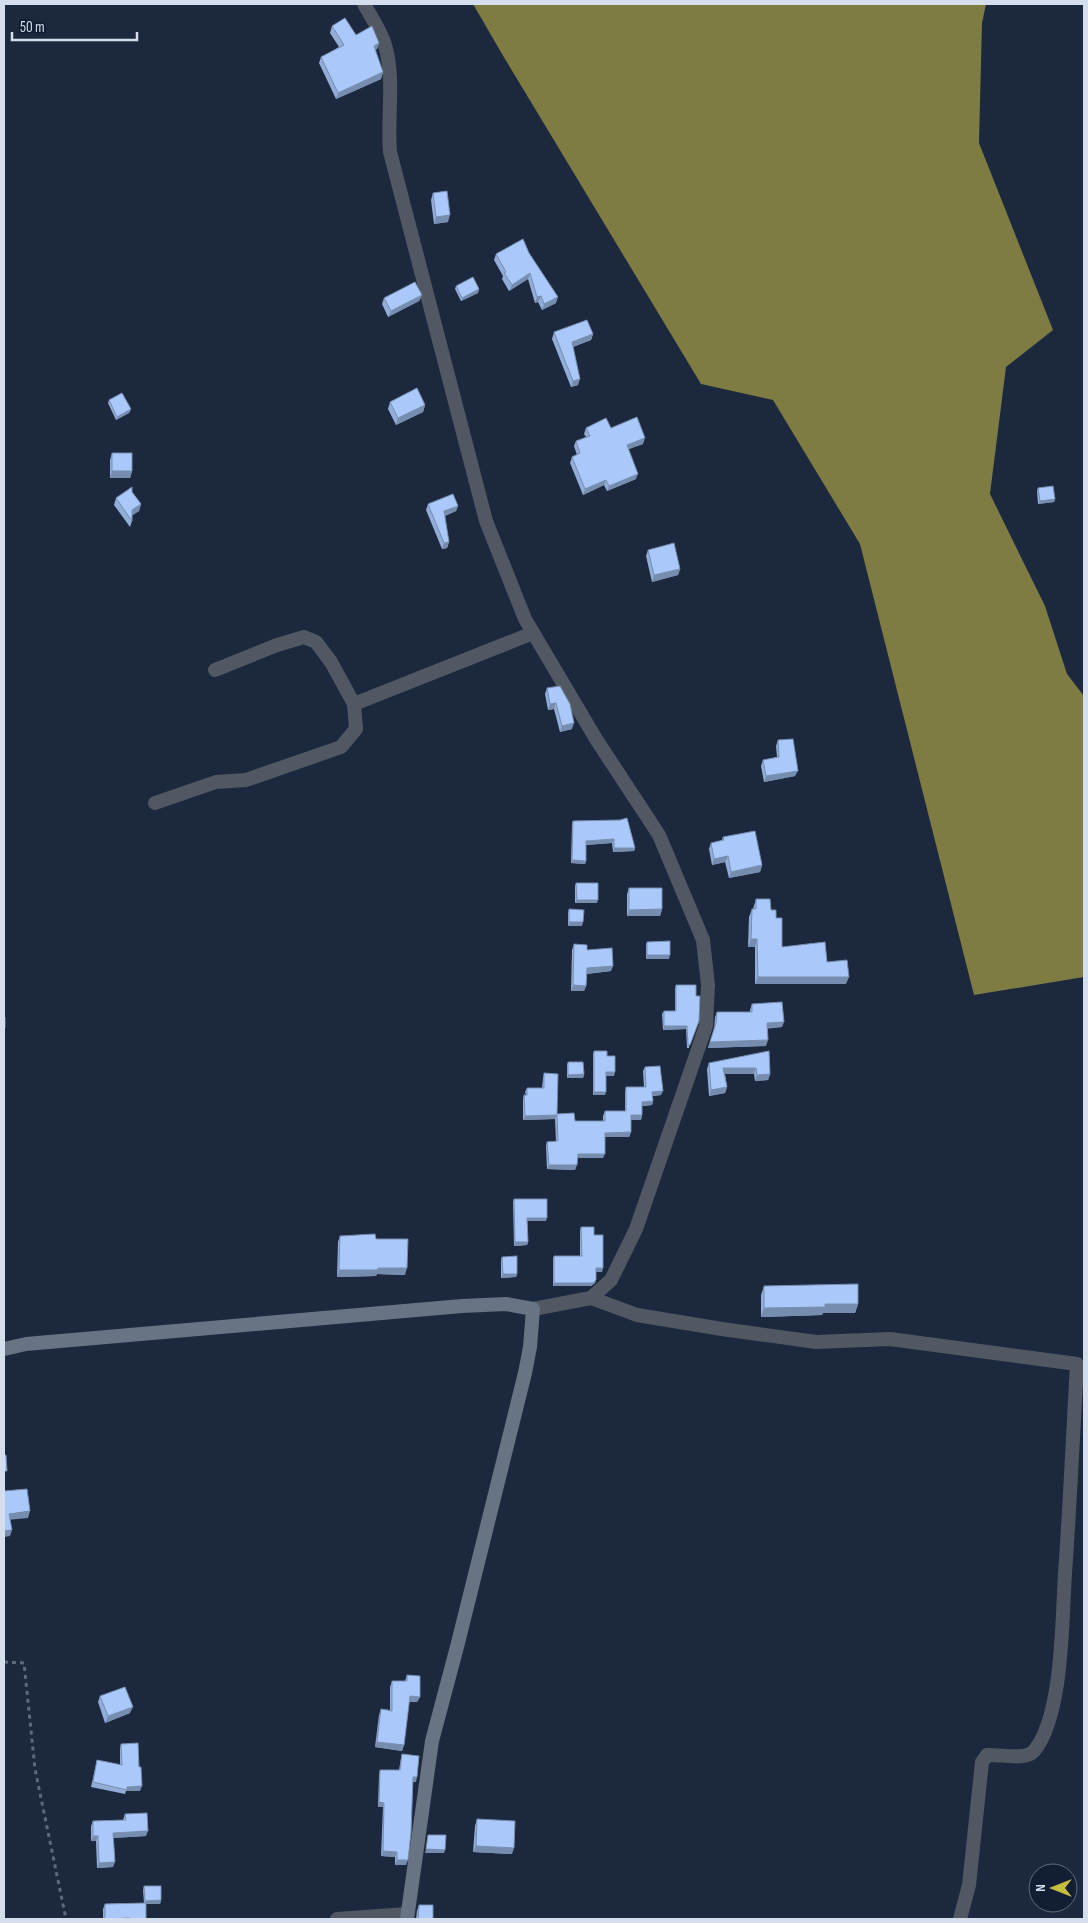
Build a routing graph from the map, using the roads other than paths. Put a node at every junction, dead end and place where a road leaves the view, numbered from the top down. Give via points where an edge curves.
1 (364, 4) edge
2 (533, 633) junction
3 (215, 670) dead end
4 (354, 704) junction
5 (155, 803) dead end
6 (591, 1298) junction
7 (533, 1308) junction
8 (4, 1349) edge
9 (1081, 1364) edge
10 (407, 1917) edge
11 (337, 1919) edge
12 (960, 1919) edge

1 - 2 street via 385,44 390,67 390,152 486,521
2 - 4 street
2 - 6 street via 596,739 659,835 703,940 708,986 706,1026 636,1229 611,1280
3 - 4 street via 304,637 316,642 331,662
4 - 5 street via 356,729 341,747 246,780 216,782
6 - 7 street
6 - 9 street via 637,1315 816,1342 890,1339
7 - 8 main road via 506,1304 462,1306 45,1342
7 - 10 main road via 525,1373 432,1741
9 - 12 street via 1058,1681 1046,1730 1033,1753 1020,1758 987,1755 982,1762 969,1885
10 - 11 street

